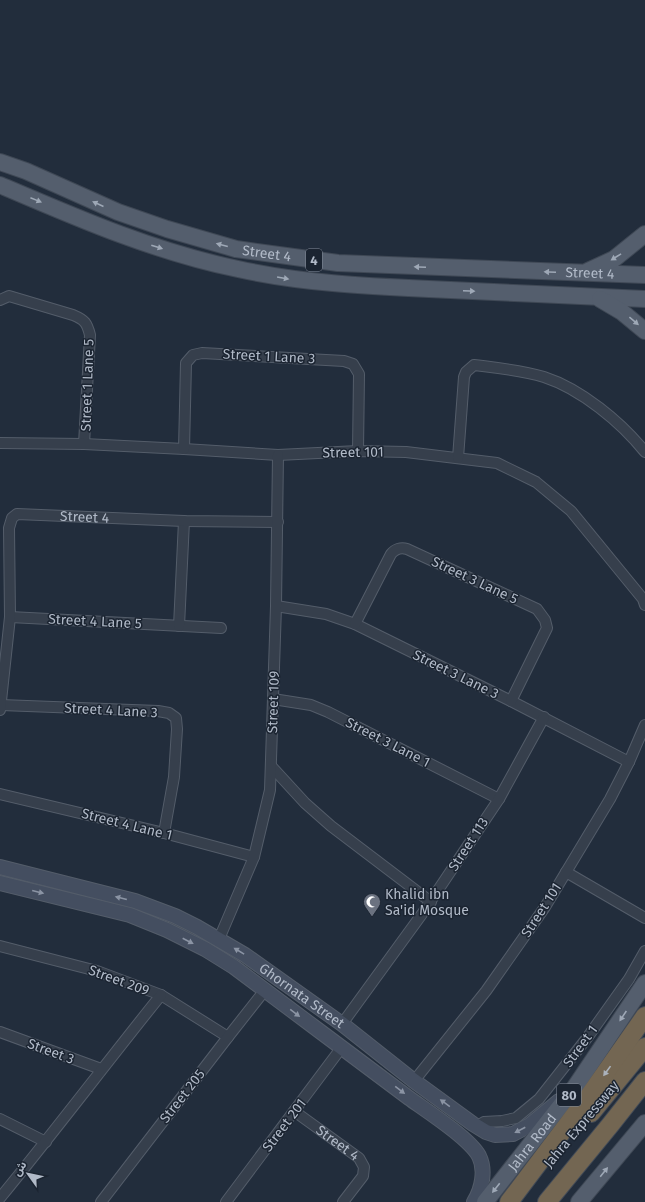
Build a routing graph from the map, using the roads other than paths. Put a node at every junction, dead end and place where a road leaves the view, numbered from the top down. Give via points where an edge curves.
1 (0, 162) edge
2 (0, 186) edge
3 (0, 189) edge
4 (16, 192) junction
5 (645, 234) edge
6 (582, 273) junction
7 (644, 276) edge
8 (597, 297) junction
9 (644, 298) edge
10 (0, 300) edge
11 (645, 331) edge
12 (0, 443) edge
13 (84, 444) junction
14 (184, 449) junction
15 (358, 451) junction
16 (645, 452) edge
17 (278, 455) junction
18 (458, 458) junction
19 (184, 521) junction
20 (278, 522) junction
21 (645, 605) edge
22 (276, 606) junction
23 (10, 617) junction
24 (355, 624) junction
25 (179, 626) junction
26 (222, 628) dead end
27 (273, 699) junction
28 (511, 700) junction
29 (0, 708) edge
30 (544, 717) junction
31 (645, 725) edge
32 (629, 762) junction
33 (272, 766) junction
34 (0, 794) edge
35 (498, 799) junction
36 (164, 832) junction
37 (254, 857) junction
38 (0, 867) edge
39 (566, 872) junction
40 (0, 883) edge
41 (430, 902) junction
42 (153, 907) junction
43 (175, 916) junction
44 (645, 918) edge
45 (147, 921) junction
46 (167, 930) junction
47 (219, 939) junction
48 (0, 946) edge
49 (645, 951) edge
50 (645, 983) edge
51 (265, 990) junction
52 (161, 995) junction
53 (645, 1016) edge
54 (342, 1024) junction
55 (0, 1032) edge
56 (228, 1037) junction
57 (342, 1047) junction
58 (645, 1047) edge
59 (101, 1069) junction
60 (414, 1081) junction
61 (645, 1081) edge
62 (573, 1090) junction
63 (645, 1097) edge
64 (294, 1111) junction
65 (0, 1119) edge
66 (645, 1123) edge
67 (476, 1127) junction
68 (465, 1140) junction
69 (46, 1142) junction
70 (597, 1142) junction
71 (0, 1198) edge
72 (101, 1202) edge
73 (226, 1202) edge
74 (343, 1202) edge
75 (474, 1202) edge
76 (485, 1202) edge
77 (509, 1202) edge
78 (516, 1202) edge
79 (547, 1202) edge
80 (579, 1202) edge

6 -> 1 main road, Street 4 / 4 via 338,263 236,248 118,212
2 - 4 main road, Street 4 / 4
3 - 4 main road
4 -> 8 main road, Street 4 / 4 via 141,242 192,258 293,279 364,286
5 -> 6 main road via 614,259
6 - 7 main road, Street 4 / 4
8 - 9 main road, Street 4 / 4
8 -> 11 main road via 627,315
10 - 13 street, Street 1 Lane 5 via 9,296 73,315 87,324 90,335
12 - 13 street, Street 101
13 - 14 street, Street 101
14 - 15 street, Street 1 Lane 3 via 186,362 193,355 202,353 344,360 353,364 359,374
14 - 17 street, Street 101
15 - 17 street, Street 101
15 - 18 street, Street 101 via 406,452
16 - 18 street via 630,434 599,408 565,387 545,378 514,370 474,365 464,377
17 - 20 street, Street 109
18 - 21 street, Street 101 via 497,463 536,482 575,515 643,599
19 - 20 street, Street 4
19 - 23 street, Street 4 via 17,514 12,518 9,528
19 - 25 street
20 - 22 street, Street 109
22 - 24 street, Street 3 Lane 3 via 326,614
22 - 27 street, Street 109
23 - 25 street, Street 4 Lane 5
23 - 29 street
24 - 28 street, Street 3 Lane 3
24 - 28 street, Street 3 Lane 5 via 391,554 401,548 537,610 546,620 547,628
25 - 26 street, Street 4 Lane 5
27 - 33 street, Street 109
27 - 35 street, Street 3 Lane 1 via 311,705 328,712
28 - 30 street, Street 3 Lane 3
29 - 36 street, Street 4 Lane 3 via 158,711 172,714 176,718 177,729 174,777
30 - 32 street, Street 3 Lane 3
30 - 35 street, Street 113
31 - 32 street, Street 101
32 - 39 street, Street 101 via 610,800
33 - 37 street, Street 109 via 270,790
33 - 41 street via 305,803 331,826
34 - 36 street, Street 4 Lane 1
35 - 41 street, Street 113
36 - 37 street, Street 4 Lane 1
37 - 47 street, Street 109
42 -> 38 street, Ghornata Street
39 - 44 street
39 - 60 street, Street 101 via 545,907 486,991
40 -> 45 street, Ghornata Street
41 - 54 street, Street 113
42 - 43 street, Ghornata Street
42 - 45 street via 153,915
43 - 46 street via 167,920
43 - 47 street, Ghornata Street
45 - 46 street, Ghornata Street
46 -> 51 street, Ghornata Street via 205,949
54 -> 47 street, Ghornata Street
48 - 52 street, Street 209 via 97,971
49 - 67 street, Street 1 via 629,979 539,1099 516,1118 484,1122
50 -> 62 main road, Jahra Road / 80
51 - 56 street, Street 205
51 -> 57 street, Ghornata Street
52 - 56 street, Street 209
52 - 59 street
53 -> 77 highway via 589,1096
54 - 60 street, Ghornata Street
55 - 59 street, Street 3
56 - 72 street, Street 205
57 - 64 street, Street 201
57 -> 68 street, Ghornata Street
58 - 78 highway, Jahra Expressway / 80
59 - 69 street
67 -> 60 street, Ghornata Street
61 - 70 highway, Jahra Expressway
62 -> 67 street, Ghornata Street via 513,1134 490,1134
62 -> 76 main road, Jahra Road / 80
63 - 70 highway
64 - 73 street, Street 201
64 - 74 street, Street 4 via 359,1158 364,1167 363,1176
65 - 69 street
80 -> 66 main road
67 - 68 street via 472,1137
68 - 75 street, Ghornata Street via 478,1155 483,1169 481,1187
69 - 71 street
70 - 79 highway, Jahra Expressway

